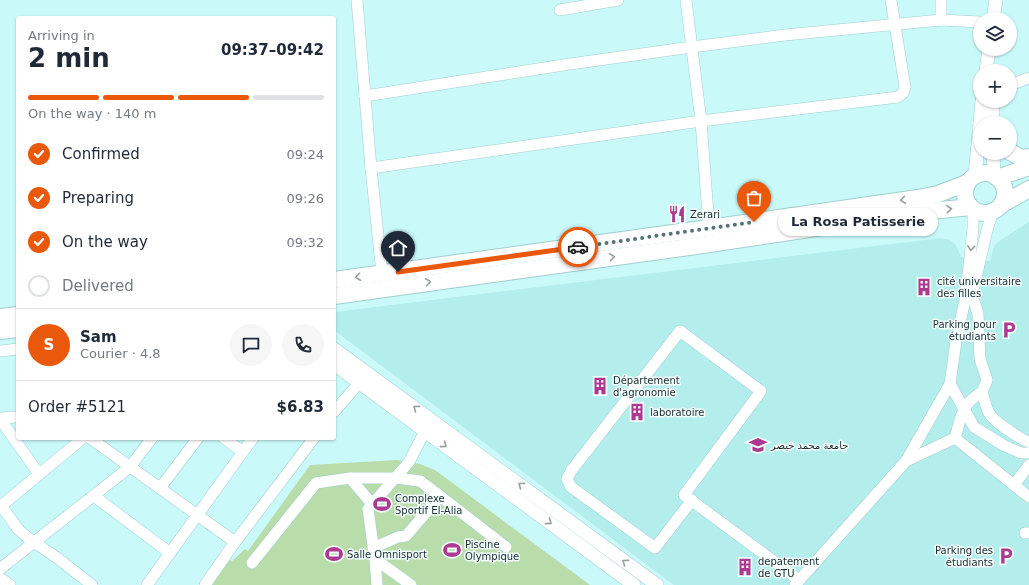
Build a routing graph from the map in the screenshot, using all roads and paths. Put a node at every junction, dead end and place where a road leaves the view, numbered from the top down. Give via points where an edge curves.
1 (357, 0) edge
2 (618, 0) edge
3 (686, 0) edge
4 (891, 0) edge
5 (941, 0) edge
6 (996, 0) edge
7 (1005, 0) edge
8 (560, 10) dead end
9 (994, 12) edge
10 (1003, 12) edge
11 (941, 20) junction
12 (973, 22) edge
13 (896, 24) junction
14 (692, 47) junction
15 (1029, 78) edge
16 (1017, 82) edge
17 (365, 96) junction
18 (701, 121) junction
19 (1017, 156) edge
20 (1029, 157) edge
21 (974, 160) edge
22 (994, 160) edge
23 (1029, 167) edge
24 (371, 168) junction
25 (996, 177) junction
26 (971, 179) junction
27 (1029, 189) edge
28 (972, 208) junction
29 (997, 208) junction
30 (709, 228) junction
31 (382, 274) junction
32 (336, 280) edge
33 (336, 296) edge
34 (16, 315) edge
35 (0, 317) edge
36 (16, 329) edge
37 (0, 331) edge
38 (16, 349) edge
39 (336, 350) edge
40 (0, 351) edge
41 (336, 365) edge
42 (359, 382) junction
43 (950, 384) junction
44 (982, 392) junction
45 (963, 409) junction
46 (336, 410) edge
47 (16, 417) edge
48 (0, 418) edge
49 (425, 431) junction
50 (955, 438) junction
51 (81, 440) edge
52 (93, 440) edge
53 (150, 440) edge
54 (196, 440) edge
55 (227, 440) edge
56 (252, 440) edge
57 (312, 440) edge
58 (1029, 442) edge
59 (243, 452) junction
60 (1029, 453) edge
61 (906, 461) junction
62 (1029, 465) edge
63 (130, 467) junction
64 (39, 474) junction
65 (350, 478) junction
66 (396, 478) junction
67 (1014, 485) junction
68 (160, 488) junction
69 (94, 496) junction
70 (440, 496) junction
71 (1029, 497) edge
72 (692, 500) junction
73 (372, 504) junction
74 (0, 505) edge
75 (197, 514) junction
76 (33, 541) junction
77 (234, 542) junction
78 (506, 547) dead end
79 (170, 553) junction
80 (374, 553) junction
81 (252, 563) dead end
82 (0, 569) edge
83 (0, 578) edge
84 (797, 583) edge
85 (10, 585) edge
86 (92, 585) edge
87 (147, 585) edge
88 (205, 585) edge
89 (377, 585) edge
90 (411, 585) edge
91 (634, 585) edge
92 (656, 585) edge

1 - 17 street
2 - 8 street
3 - 14 street
4 - 13 street
5 - 11 street
6 - 9 main road
7 - 10 main road
11 - 12 street
11 - 13 street
13 - 14 street
13 - 18 street via 905,87 898,97
14 - 17 street
14 - 18 street
15 - 16 street
17 - 24 street
18 - 24 street
18 - 30 street
19 - 20 highway
21 - 26 main road
22 - 25 main road
23 - 25 highway
24 - 31 street
25 - 26 highway via 985,173
25 - 29 highway via 1004,187 1004,199
26 - 28 highway via 964,194
26 -> 30 highway via 948,191 928,196
27 - 29 highway
28 - 29 highway via 984,213
33 -> 28 highway via 930,211
28 -> 43 street via 970,258
29 - 44 street via 987,230 972,295 978,314 980,359 987,380
30 - 31 highway
31 -> 32 highway
34 - 35 highway
36 - 37 highway
38 - 40 street
92 -> 39 main road
41 - 42 main road
42 - 46 street
42 - 49 main road
43 - 45 street
43 - 61 street
44 - 45 street via 973,397
44 - 58 street via 989,414 1004,427
45 - 50 street
45 - 60 street via 974,427 1003,445 1020,453
47 - 48 street
48 - 64 street
49 - 66 street via 409,462
49 -> 91 main road
50 - 61 street
50 - 67 street
51 - 64 street
52 - 63 street
53 - 63 street
54 - 68 street
55 - 59 street
56 - 59 street
57 - 77 street
59 - 75 street
61 - 84 street
62 - 67 street
63 - 68 street
63 - 69 street
64 - 74 street
65 - 66 street
65 - 73 street
65 - 81 street via 316,484
66 - 70 street via 420,482
66 - 73 street
67 - 71 street
68 - 75 street
69 - 76 street
69 - 79 street
70 - 78 street
70 - 80 street via 406,536 398,537
72 - 72 street via 684,495 760,391 680,331 567,479 572,487 655,548
72 - 84 street
73 - 80 street via 368,509
74 - 76 street via 18,529
75 - 77 street
75 - 79 street
76 - 82 street
76 - 86 street
77 - 88 street
79 - 87 street
80 - 89 street
80 - 90 street
83 - 85 street

